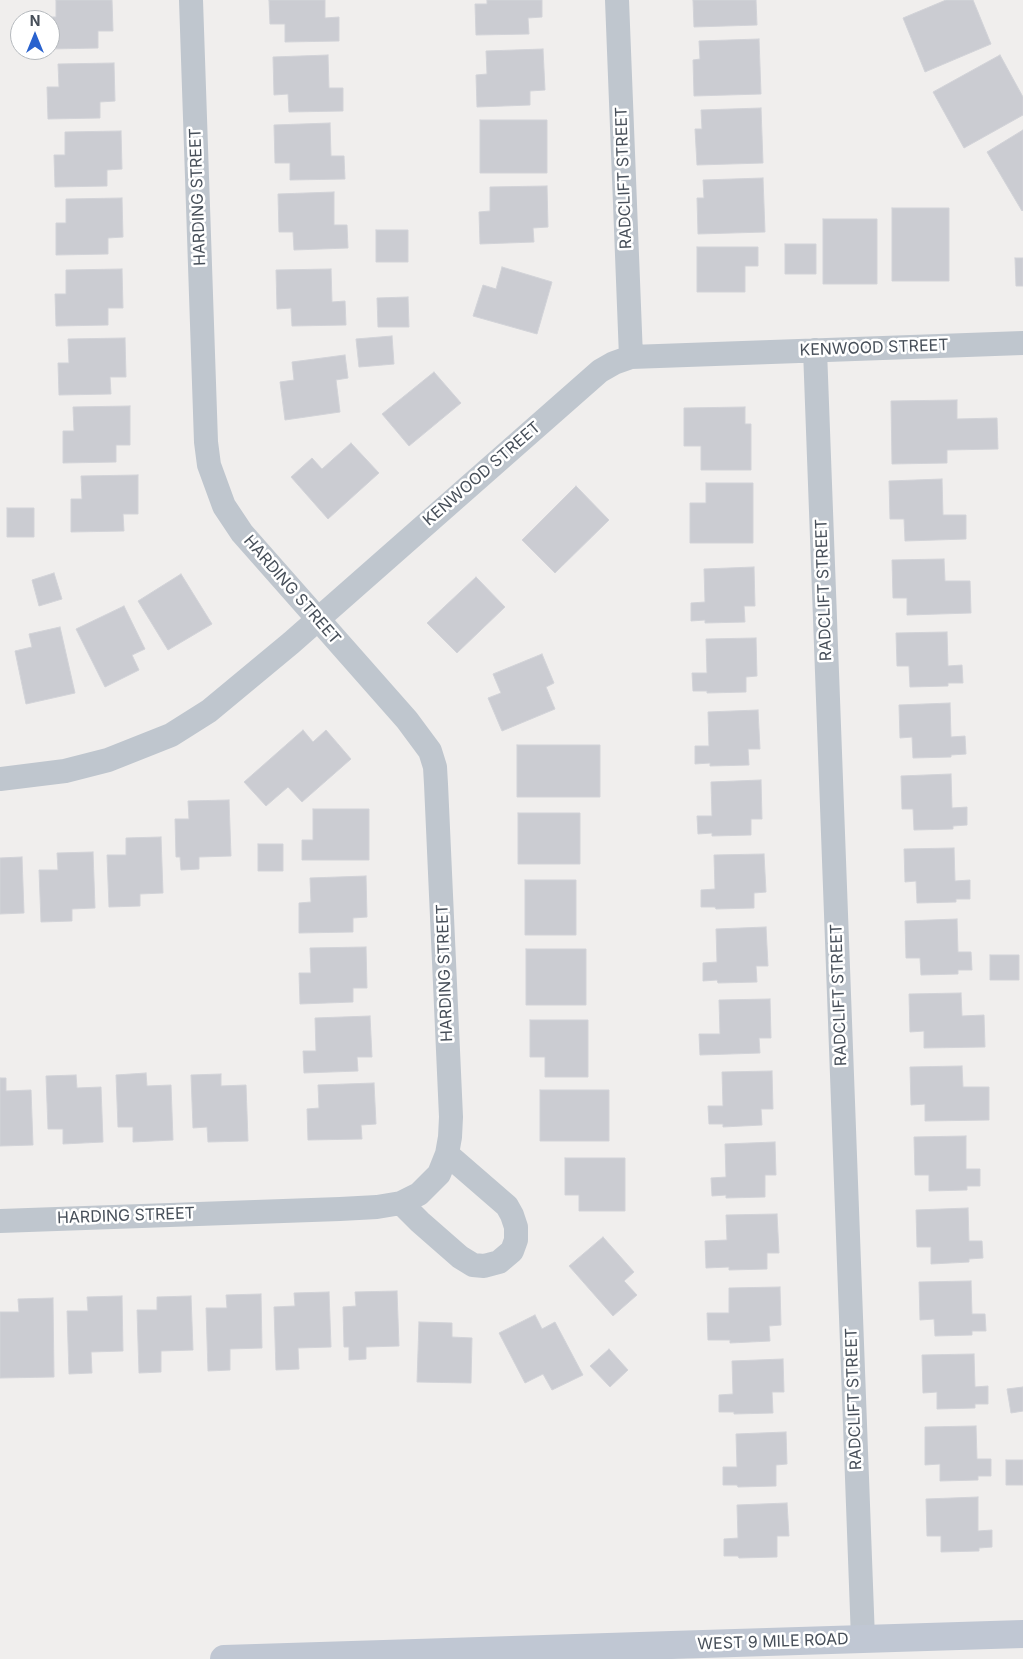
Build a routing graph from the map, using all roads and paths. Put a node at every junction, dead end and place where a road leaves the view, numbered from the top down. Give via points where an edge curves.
1 (191, 0) edge
2 (617, 0) edge
3 (1023, 343) edge
4 (816, 350) junction
5 (631, 356) junction
6 (319, 620) junction
7 (0, 780) edge
8 (447, 1154) junction
9 (401, 1203) junction
10 (0, 1221) edge
11 (1023, 1634) edge
12 (863, 1639) junction
13 (676, 1652) edge
14 (240, 1659) edge

1 - 6 street, HARDING STREET via 209,465 224,506 242,533
2 - 5 street, RADCLIFT STREET
3 - 4 street, KENWOOD STREET
4 - 5 street, KENWOOD STREET
4 - 12 street, RADCLIFT STREET
5 - 6 street, KENWOOD STREET via 600,371
6 - 7 street, KENWOOD STREET via 209,711 172,735 88,766
6 - 8 street, HARDING STREET via 422,738 435,767 451,1117
8 - 9 street, HARDING STREET via 439,1174 430,1184
8 - 9 street via 507,1206 516,1227 512,1251 499,1262 473,1265 460,1258
9 - 10 street, HARDING STREET via 340,1209
11 - 12 main road, WEST 9 MILE ROAD
12 - 13 main road, WEST 9 MILE ROAD
13 - 14 main road, WEST 9 MILE ROAD

